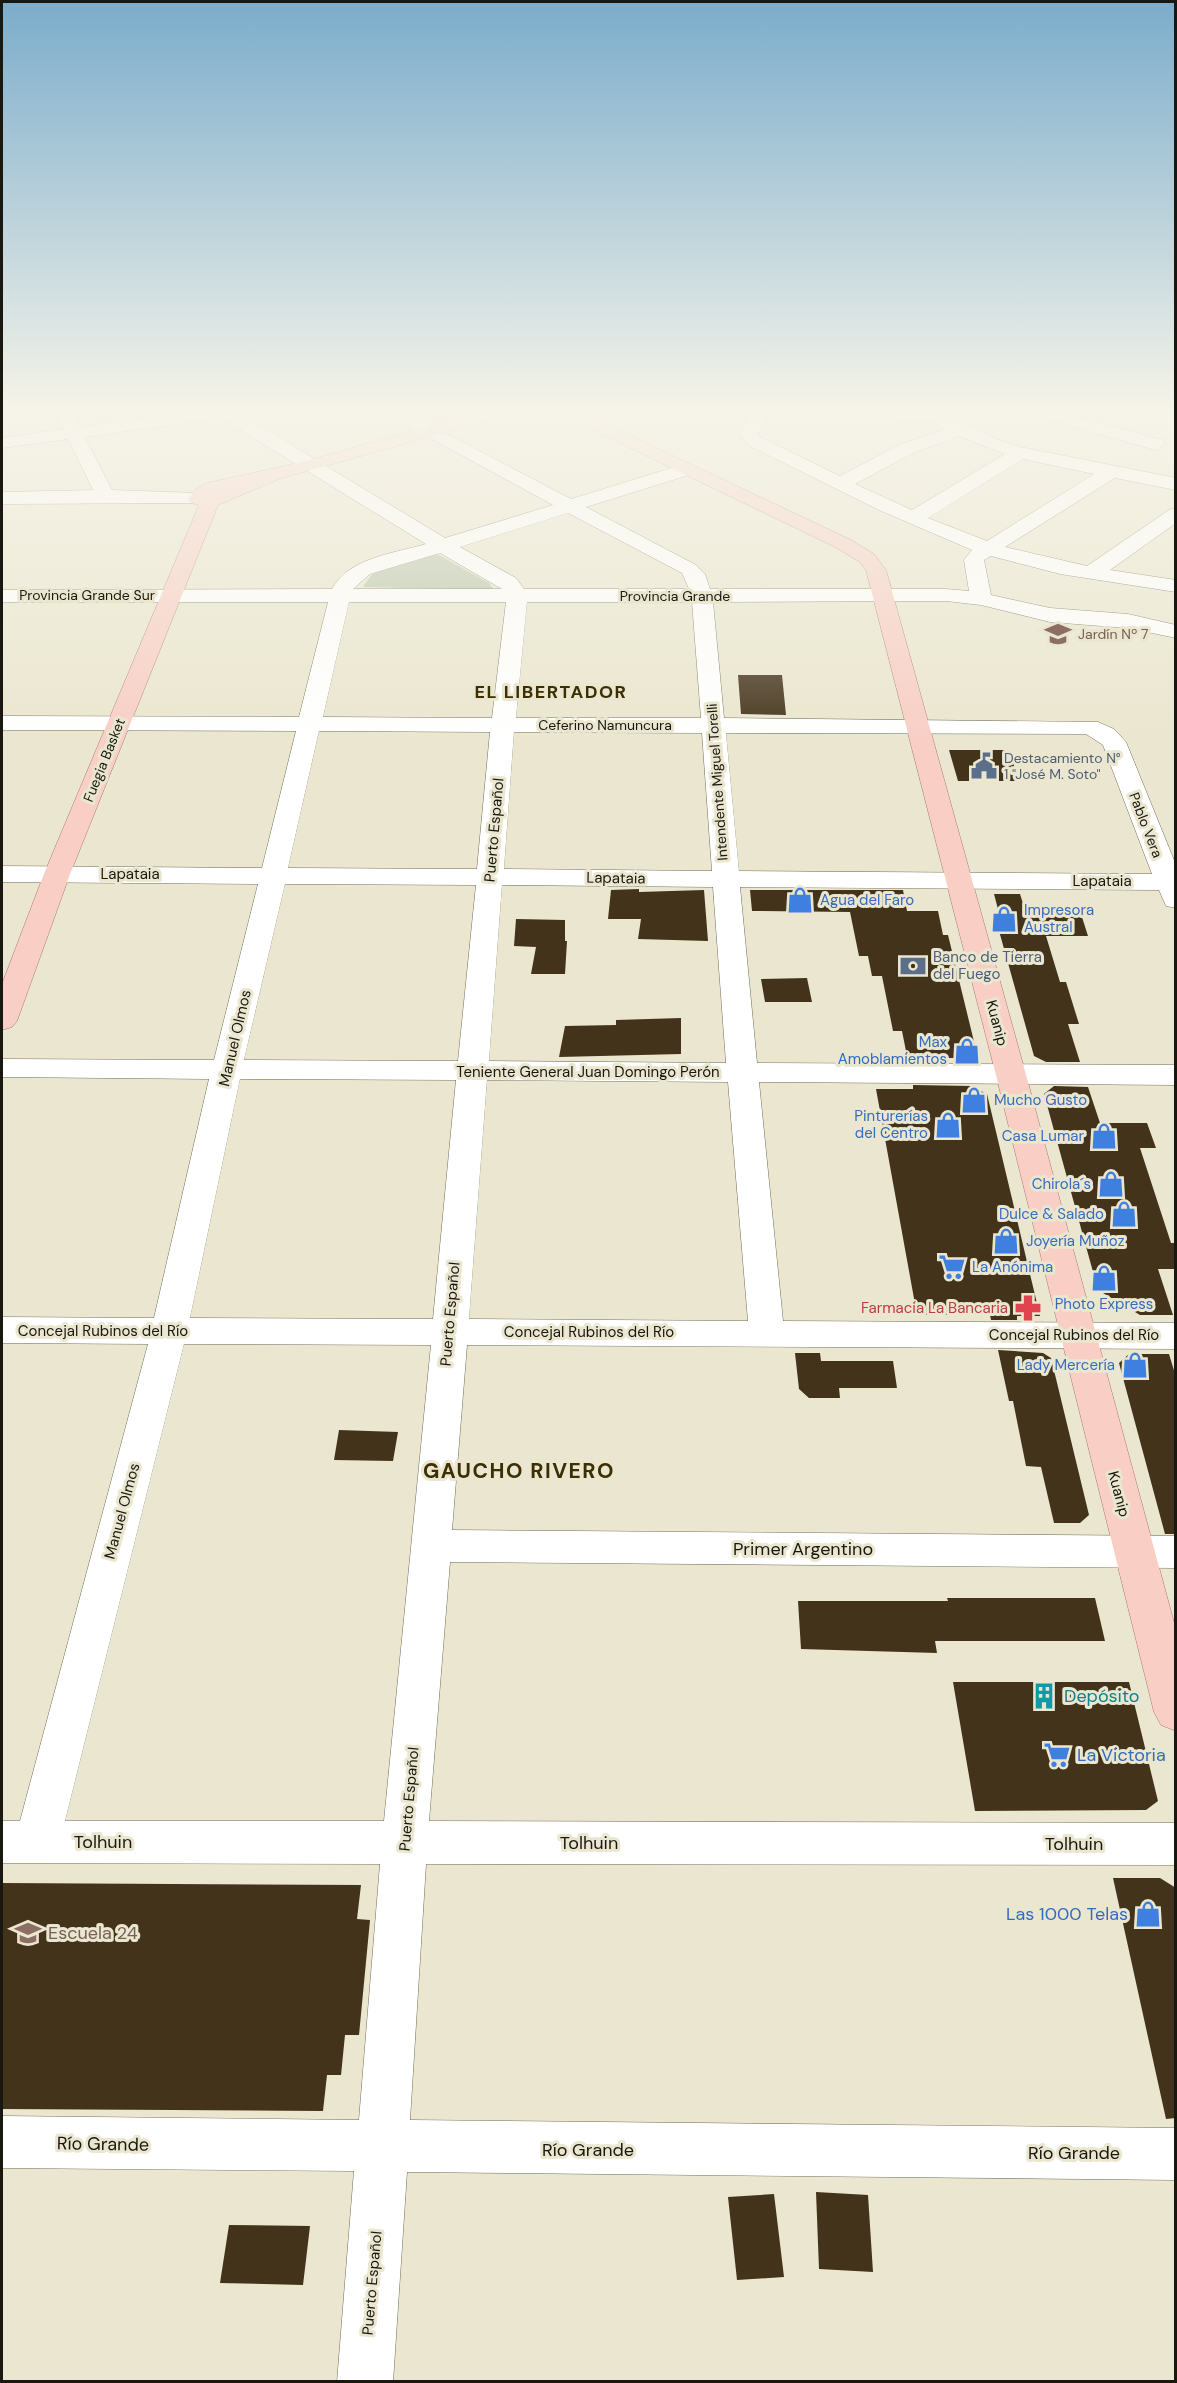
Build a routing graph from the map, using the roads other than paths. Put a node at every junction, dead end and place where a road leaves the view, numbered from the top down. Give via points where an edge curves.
1 (201, 523) edge
2 (406, 523) edge
3 (507, 523) edge
4 (604, 523) edge
5 (798, 523) edge
6 (930, 523) edge
7 (1028, 523) edge
8 (1167, 530) edge
9 (440, 544) junction
10 (988, 548) junction
11 (1093, 572) junction
12 (1176, 585) edge
13 (170, 595) junction
14 (339, 595) junction
15 (2, 596) edge
16 (518, 596) junction
17 (884, 596) junction
18 (702, 597) junction
19 (981, 599) junction
20 (1176, 632) edge
21 (2, 723) edge
22 (119, 724) junction
23 (713, 725) junction
24 (310, 726) junction
25 (503, 726) junction
26 (918, 726) junction
27 (1090, 728) joint
28 (2, 874) edge
29 (57, 874) junction
30 (275, 875) junction
31 (489, 877) junction
32 (724, 879) junction
33 (959, 880) junction
34 (1173, 888) edge
35 (2, 1021) edge
36 (2, 1068) edge
37 (227, 1069) junction
38 (473, 1072) junction
39 (741, 1073) junction
40 (1011, 1075) junction
41 (1176, 1075) edge
42 (2, 1330) edge
43 (169, 1331) junction
44 (448, 1331) junction
45 (767, 1334) junction
46 (1078, 1335) junction
47 (1176, 1336) edge
48 (431, 1546) junction
49 (1134, 1551) junction
50 (1176, 1551) edge
51 (1176, 1712) edge
52 (19, 1842) edge
53 (405, 1842) junction
54 (1176, 1844) edge
55 (2, 2142) edge
56 (383, 2148) junction
57 (1176, 2154) edge
58 (365, 2382) edge

1 - 13 main road, Fuegia Basket
2 - 9 street
3 - 9 street, Manuel Olmos
4 - 18 street, Intendente Miguel Torelli via 689,569 695,574
5 - 17 main road, Kuanip via 861,553 872,563
6 - 10 street
7 - 10 street
8 - 11 street
9 - 14 street, Manuel Olmos via 363,570 353,576
9 - 16 street via 509,582
10 - 11 street
10 - 19 street via 974,561
11 - 12 street
13 - 14 street, Provincia Grande
13 - 15 street, Provincia Grande Sur
13 - 22 main road, Fuegia Basket
14 - 16 street, Provincia Grande
14 - 24 street, Manuel Olmos
16 - 18 street, Provincia Grande
16 - 25 street, Puerto Español
17 - 18 street, Provincia Grande
17 - 19 street, Provincia Grande
17 - 26 main road, Kuanip
18 - 23 street, Intendente Miguel Torelli
19 - 20 street, Provincia Grande via 1050,615 1128,621
21 - 22 street, Ceferino Namuncura
22 - 24 street, Ceferino Namuncura
22 - 29 main road, Fuegia Basket
23 - 25 street, Ceferino Namuncura
23 - 26 street, Ceferino Namuncura
23 - 32 street, Intendente Miguel Torelli
24 - 25 street, Ceferino Namuncura
24 - 30 street, Manuel Olmos
25 - 31 street, Puerto Español
26 - 27 street, Ceferino Namuncura
26 - 33 main road, Kuanip
27 - 34 street, Pablo Vera via 1114,742
28 - 29 street, Lapataia
29 - 30 street, Lapataia
29 - 35 main road, Fuegia Basket
30 - 31 street, Lapataia
30 - 37 street, Manuel Olmos
31 - 32 street, Lapataia
31 - 38 street, Puerto Español
32 - 33 street, Lapataia
32 - 39 street, Intendente Miguel Torelli
33 - 34 street, Lapataia
33 - 40 main road, Kuanip
36 - 37 street, Teniente General Juan Domingo Perón
37 - 38 street, Teniente General Juan Domingo Perón
37 - 43 street, Manuel Olmos
38 - 39 street, Teniente General Juan Domingo Perón
38 - 44 street, Puerto Español
39 - 40 street, Teniente General Juan Domingo Perón
39 - 45 street, Intendente Miguel Torelli
40 - 41 street, Teniente General Juan Domingo Perón
40 - 46 main road, Kuanip
42 - 43 street, Concejal Rubinos del Río
43 - 44 street, Concejal Rubinos del Río
43 - 52 street, Manuel Olmos
44 - 45 street, Concejal Rubinos del Río
44 - 48 street, Puerto Español
45 - 46 street, Concejal Rubinos del Río
46 - 47 street, Concejal Rubinos del Río
46 - 49 main road, Kuanip
48 - 49 street, Primer Argentino
48 - 53 street, Puerto Español
49 - 50 street, Primer Argentino
49 - 51 main road, Kuanip
52 - 53 street, Tolhuin
53 - 54 street, Tolhuin
53 - 56 street, Puerto Español
55 - 56 street, Río Grande
56 - 57 street, Río Grande
56 - 58 street, Puerto Español

